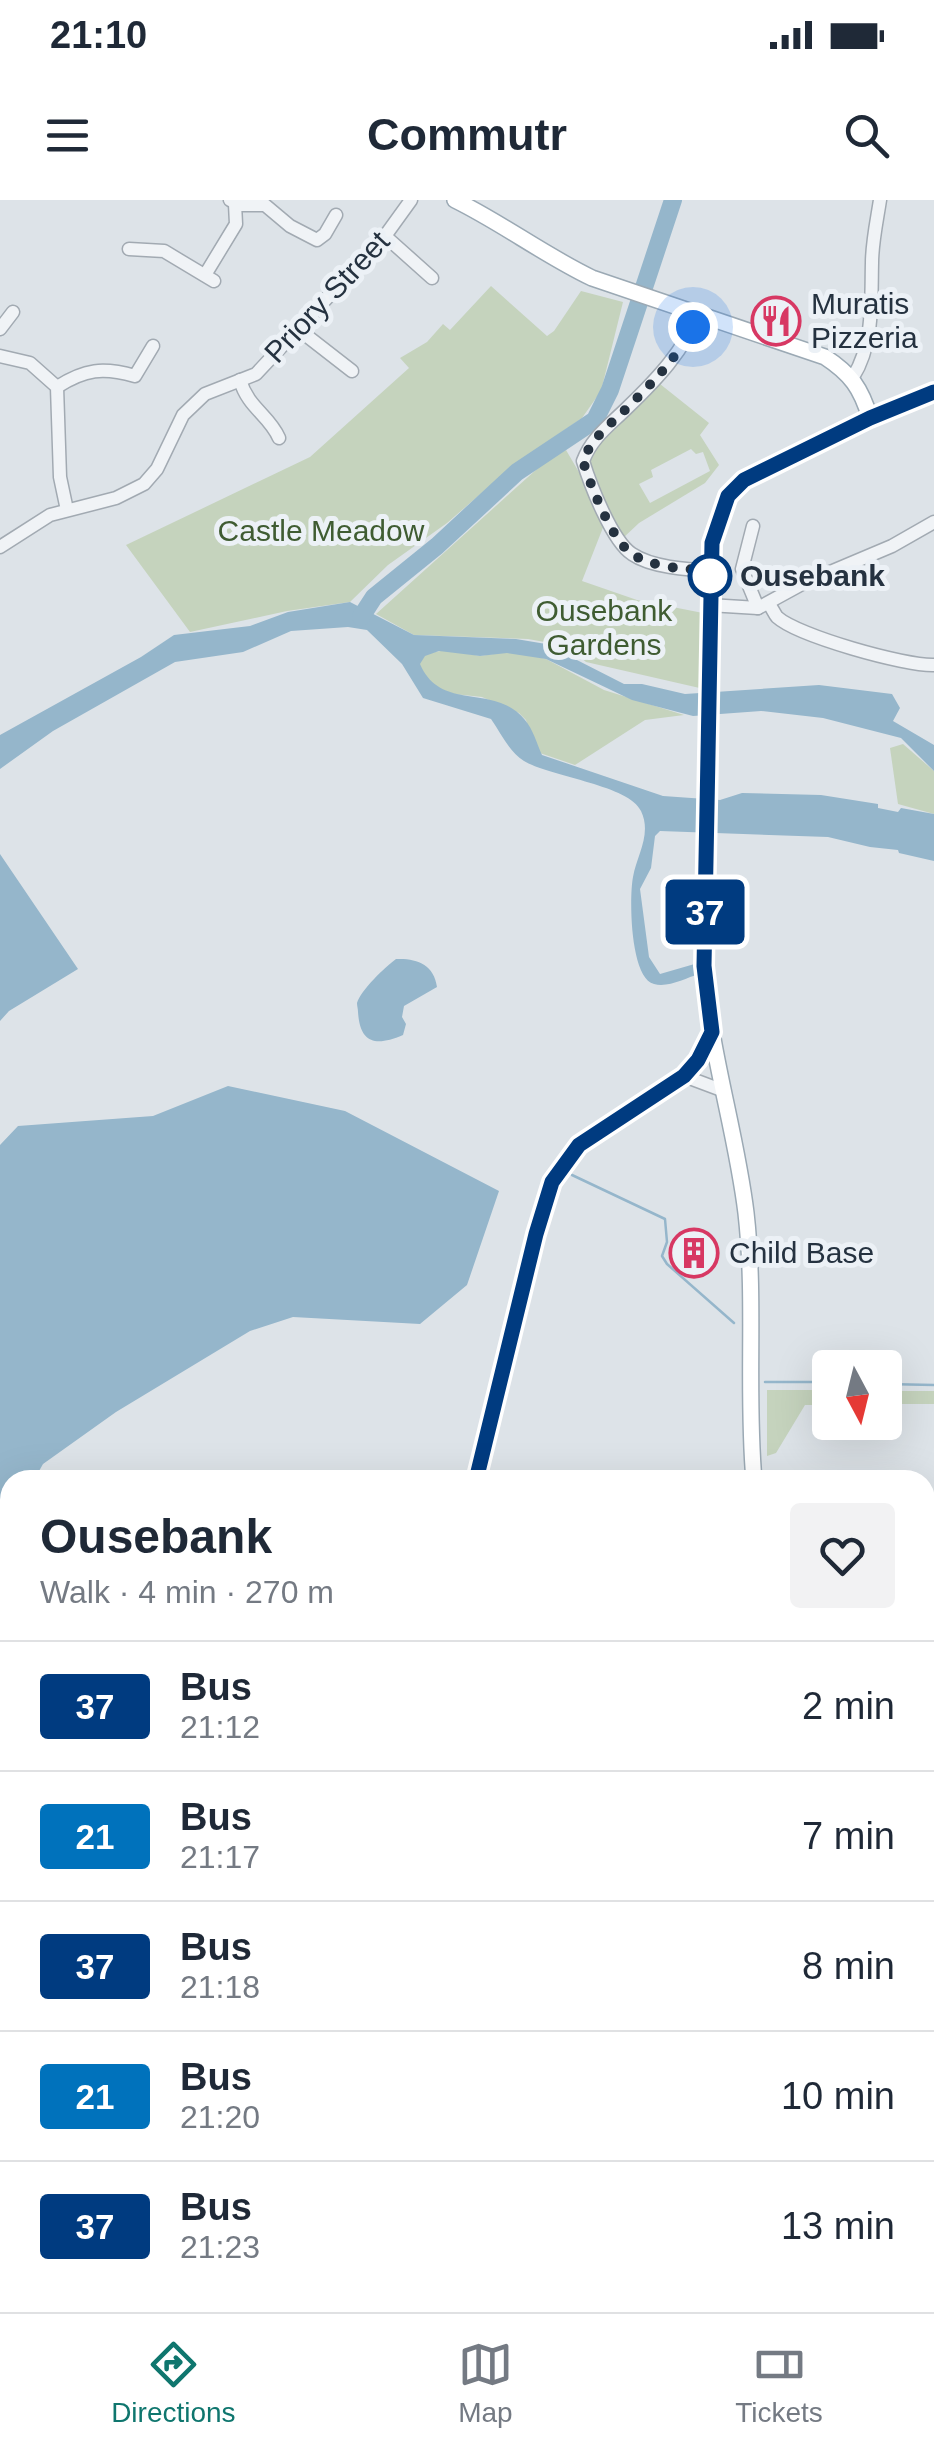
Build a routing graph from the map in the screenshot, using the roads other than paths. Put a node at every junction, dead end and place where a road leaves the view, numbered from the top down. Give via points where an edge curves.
1 (411, 200) edge
2 (455, 200) edge
3 (880, 200) edge
4 (233, 202) edge
5 (336, 215) dead end
6 (384, 236) junction
7 (129, 249) dead end
8 (444, 266) dead end
9 (692, 310) junction
10 (13, 312) dead end
11 (1, 328) edge
12 (298, 328) junction
13 (154, 346) dead end
14 (0, 355) edge
15 (352, 371) dead end
16 (852, 378) junction
17 (240, 380) junction
18 (58, 387) junction
19 (934, 392) edge
20 (870, 418) junction
21 (279, 438) dead end
22 (67, 510) junction
23 (934, 522) edge
24 (752, 526) dead end
25 (0, 547) edge
26 (710, 570) junction
27 (709, 605) junction
28 (764, 606) junction
29 (934, 666) edge
30 (712, 1032) junction
31 (684, 1076) junction
32 (724, 1090) junction
33 (478, 1470) edge
34 (754, 1470) edge

1 - 6 street, Priory Street
2 - 9 main road via 592,278
3 - 16 street via 863,361
4 - 5 street via 265,204 317,240
4 - 7 street via 236,224 209,278 164,252
6 - 8 street via 430,281
6 - 12 street, Priory Street
9 - 16 main road via 825,357
9 - 26 street via 687,339 588,447 583,461 624,547 635,556
10 - 11 street
12 - 15 street
12 - 17 street, Priory Street via 256,374
13 - 18 street via 134,376 100,368
14 - 18 street via 30,362
16 - 20 main road
17 - 21 street via 251,406
17 - 22 street, Priory Street via 205,394 183,415 144,484
18 - 22 street
19 - 20 street
20 - 26 main road via 744,480 720,515
22 - 25 street, Priory Street
23 - 28 street
24 - 28 street via 742,569
26 - 27 main road
27 - 28 street
27 - 30 main road via 704,966
28 - 29 street via 829,641
30 - 31 street
30 - 32 main road
31 - 32 street
31 - 33 street via 579,1145 552,1182
32 - 34 main road via 746,1218

